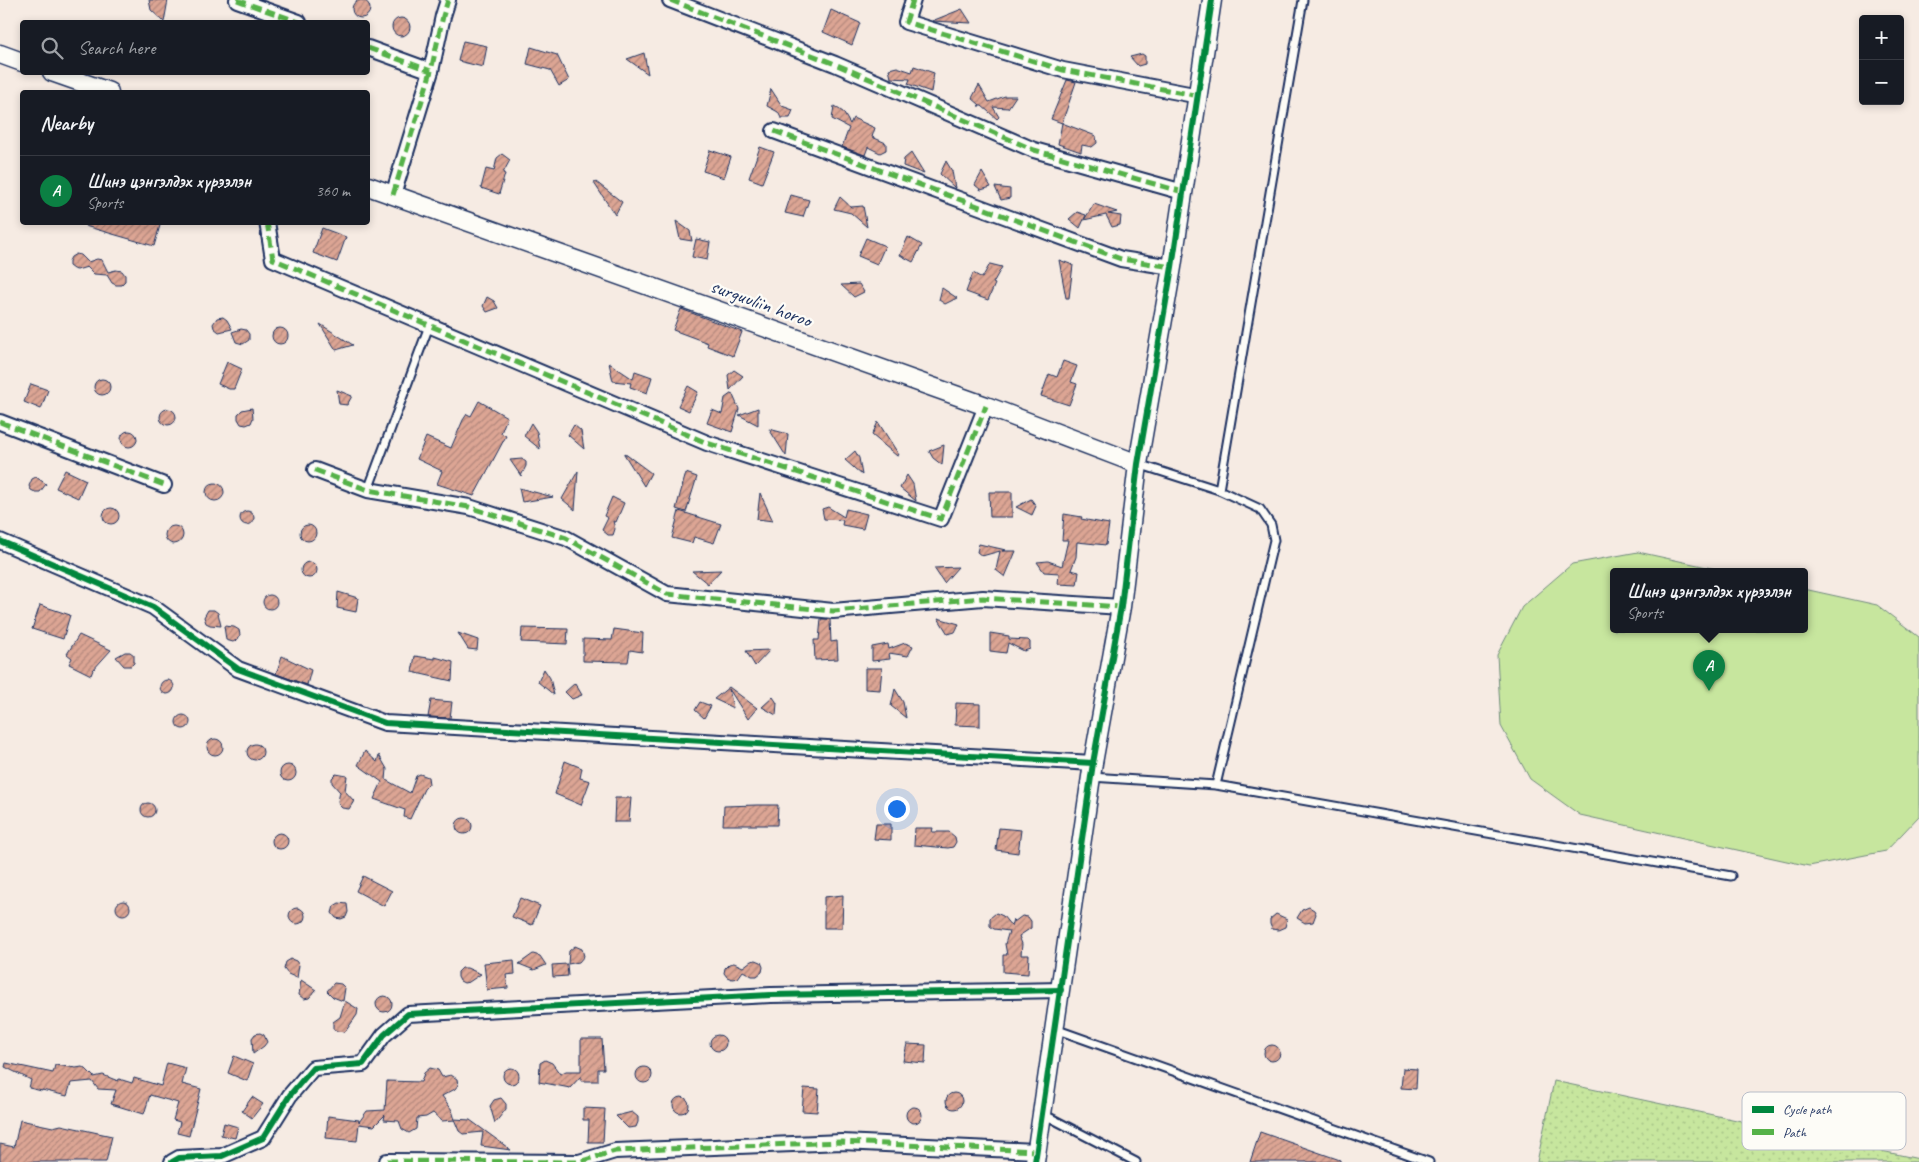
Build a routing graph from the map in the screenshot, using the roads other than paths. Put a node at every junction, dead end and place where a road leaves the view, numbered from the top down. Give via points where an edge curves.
1 (237, 0) edge
2 (448, 0) edge
3 (670, 0) edge
4 (913, 0) edge
5 (1212, 0) edge
6 (1303, 0) edge
7 (293, 20) edge
8 (370, 49) edge
9 (0, 54) edge
10 (20, 61) edge
11 (431, 71) junction
12 (61, 75) edge
13 (103, 90) edge
14 (1198, 96) junction
15 (774, 131) dead end
16 (370, 187) edge
17 (1183, 192) junction
18 (393, 196) junction
19 (267, 225) edge
20 (1172, 267) junction
21 (429, 326) junction
22 (986, 406) junction
23 (0, 422) edge
24 (1138, 464) junction
25 (315, 470) dead end
26 (164, 485) dead end
27 (368, 490) junction
28 (1219, 490) junction
29 (0, 541) edge
30 (1121, 607) junction
31 (1092, 770) junction
32 (1216, 785) junction
33 (1731, 876) dead end
34 (1061, 990) junction
35 (1055, 1029) junction
36 (1042, 1114) junction
37 (1036, 1157) edge
38 (387, 1161) edge
39 (172, 1162) edge
40 (1136, 1162) edge
41 (1429, 1162) edge

1 - 7 street
2 - 11 street
3 - 17 street via 835,64 1034,150
4 - 14 street via 906,22 1064,70
5 - 14 street
6 - 28 lane
8 - 11 street
9 - 10 street
11 - 18 street
12 - 13 street
14 - 17 street
15 - 20 street via 1121,259
16 - 18 street, surguuliin horoo
17 - 20 street
18 - 22 street, surguuliin horoo
19 - 21 street via 272,259
20 - 24 street
21 - 22 street via 707,443 941,519
21 - 27 lane
22 - 24 street, surguuliin horoo
23 - 26 street
24 - 28 lane
24 - 30 street
25 - 27 street
27 - 30 street via 469,507 566,538 667,594 833,611 983,598
28 - 32 lane via 1260,509 1271,525 1274,540
29 - 31 street via 153,608 238,669 385,723
30 - 31 street
31 - 32 lane
31 - 34 street
32 - 33 lane
34 - 35 street
34 - 39 street via 771,995 408,1014 384,1035 363,1064 313,1068 290,1095 263,1138 222,1156 179,1158
35 - 36 street
35 - 41 lane
36 - 37 street
36 - 40 lane
37 - 38 street via 842,1142 615,1151 579,1162

